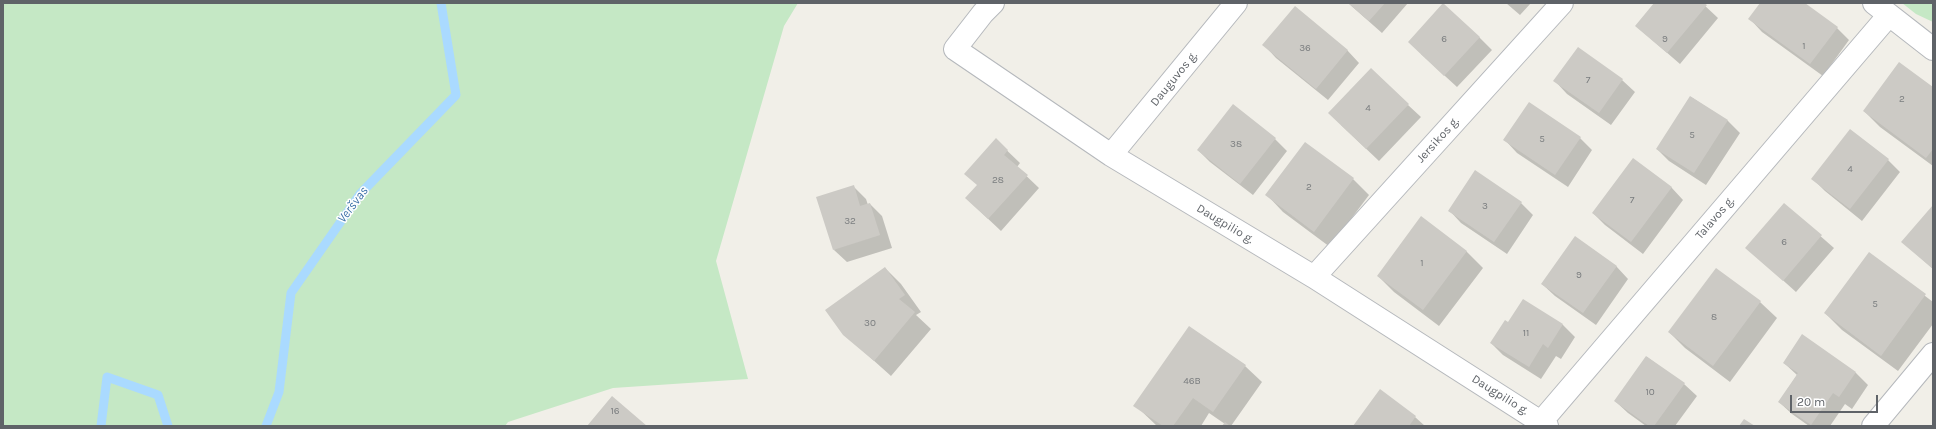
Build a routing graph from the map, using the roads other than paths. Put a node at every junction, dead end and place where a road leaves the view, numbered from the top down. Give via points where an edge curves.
1 (993, 3) edge
2 (1236, 3) edge
3 (1562, 3) edge
4 (1881, 9) edge
5 (1933, 49) edge
6 (1111, 156) junction
7 (1314, 277) junction
8 (1933, 354) edge
9 (1544, 424) edge
10 (1873, 426) edge

1 - 6 street, Daugpilio g. via 955,49
2 - 6 street, Dauguvos g.
3 - 7 street, Jersikos g.
4 - 5 street
4 - 9 street, Talavos g.
6 - 7 street, Daugpilio g.
7 - 9 street, Daugpilio g.
8 - 10 street

